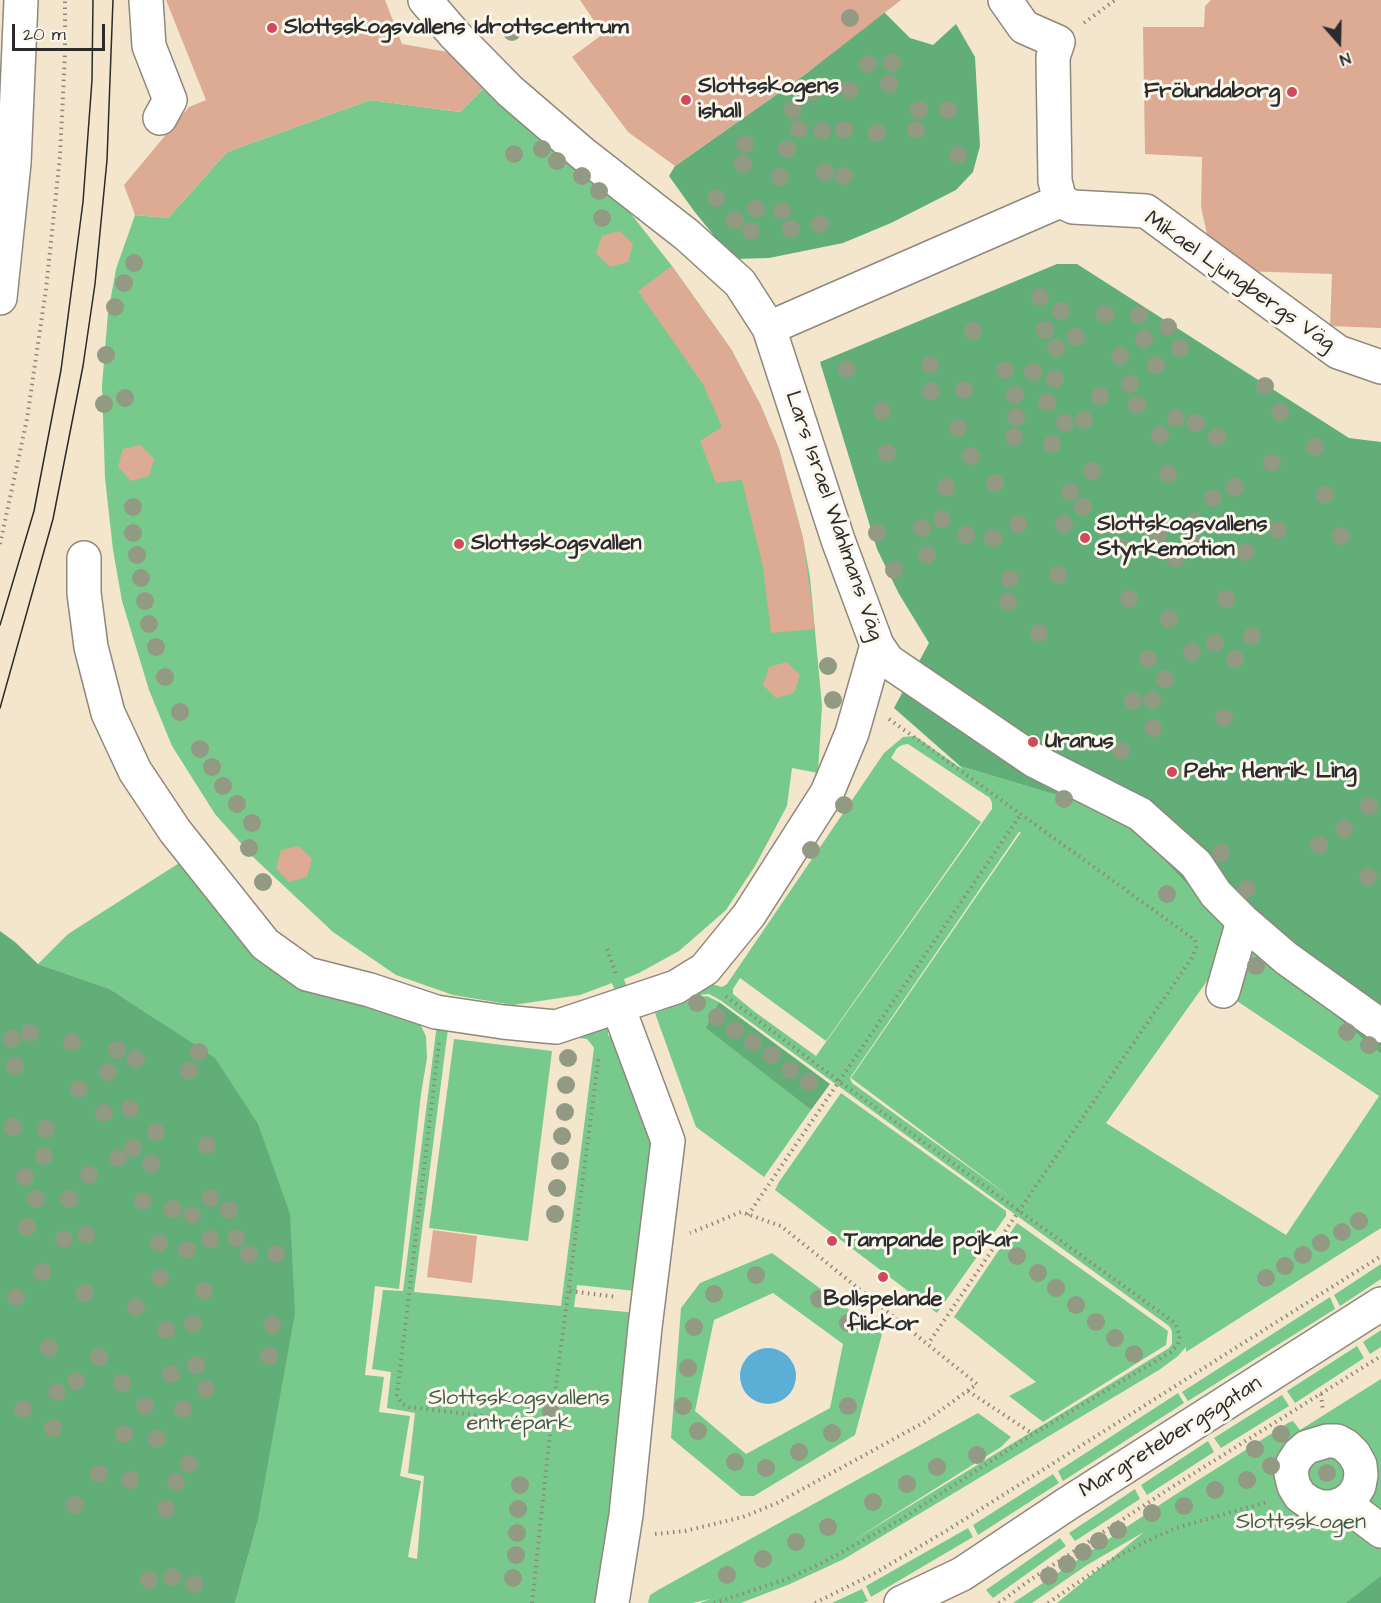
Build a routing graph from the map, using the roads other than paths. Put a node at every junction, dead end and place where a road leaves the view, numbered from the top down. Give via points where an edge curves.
1 (21, 0) edge
2 (146, 0) edge
3 (425, 0) edge
4 (1005, 0) edge
5 (160, 118) dead end
6 (1060, 201) junction
7 (0, 298) edge
8 (769, 328) junction
9 (1381, 367) edge
10 (84, 558) dead end
11 (877, 645) junction
12 (1243, 921) junction
13 (1223, 991) dead end
14 (618, 1007) junction
15 (1381, 1026) edge
16 (1381, 1304) edge
17 (1344, 1503) junction
18 (1381, 1531) edge
19 (962, 1574) junction
20 (612, 1603) edge
21 (901, 1603) edge
22 (931, 1603) edge

1 - 7 main road via 14,163
2 - 5 main road via 149,46 170,100
3 - 8 main road, Lars Israel Wahlmans Väg via 510,91 740,283
4 - 6 main road via 1024,27 1058,42 1053,57 1055,181
6 - 8 main road
6 - 9 main road, Mikael Ljungbergs Väg via 1072,207 1146,211 1338,352
8 - 11 main road, Lars Israel Wahlmans Väg via 838,540
10 - 14 main road via 91,647 112,723 135,771 175,831 265,944 307,974 436,1012 556,1027
11 - 12 main road, Lars Israel Wahlmans Väg via 888,661 1035,761 1140,814 1196,864 1216,894
11 - 14 main road via 852,733 827,793 749,915 705,969 676,987
12 - 13 main road
12 - 15 main road, Lars Israel Wahlmans Väg via 1286,958
14 - 20 main road via 668,1141 626,1515
16 - 19 main road, Margretebergsgatan
17 - 17 main road via 1359,1486 1360,1465 1354,1454 1337,1441 1307,1447 1293,1462 1291,1474 1300,1496 1321,1507
17 - 18 main road
19 - 21 main road, Margretebergsgatan
19 - 22 main road, Margretebergsgatan

